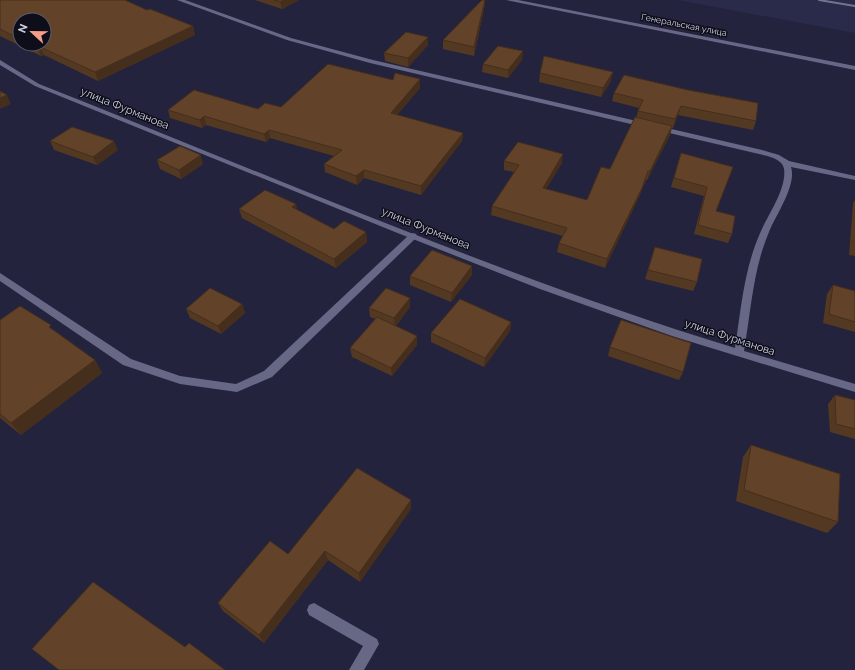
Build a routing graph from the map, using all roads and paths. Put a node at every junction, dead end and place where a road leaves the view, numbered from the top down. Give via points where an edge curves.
1 (180, 0) edge
2 (509, 0) edge
3 (0, 62) edge
4 (855, 68) edge
5 (785, 163) junction
6 (855, 178) edge
7 (413, 236) junction
8 (0, 276) edge
9 (740, 353) junction
10 (855, 388) edge
11 (314, 610) dead end
12 (356, 670) edge

1 - 5 street via 329,51 771,155
2 - 4 street, Генеральская улица
3 - 7 street, улица Фурманова via 37,85
5 - 6 street
5 - 9 street via 789,171 787,183 760,241 753,265
7 - 8 street via 268,374 237,388 180,380 127,362
7 - 9 street, улица Фурманова via 619,314
9 - 10 street, улица Фурманова
11 - 12 street via 372,644

